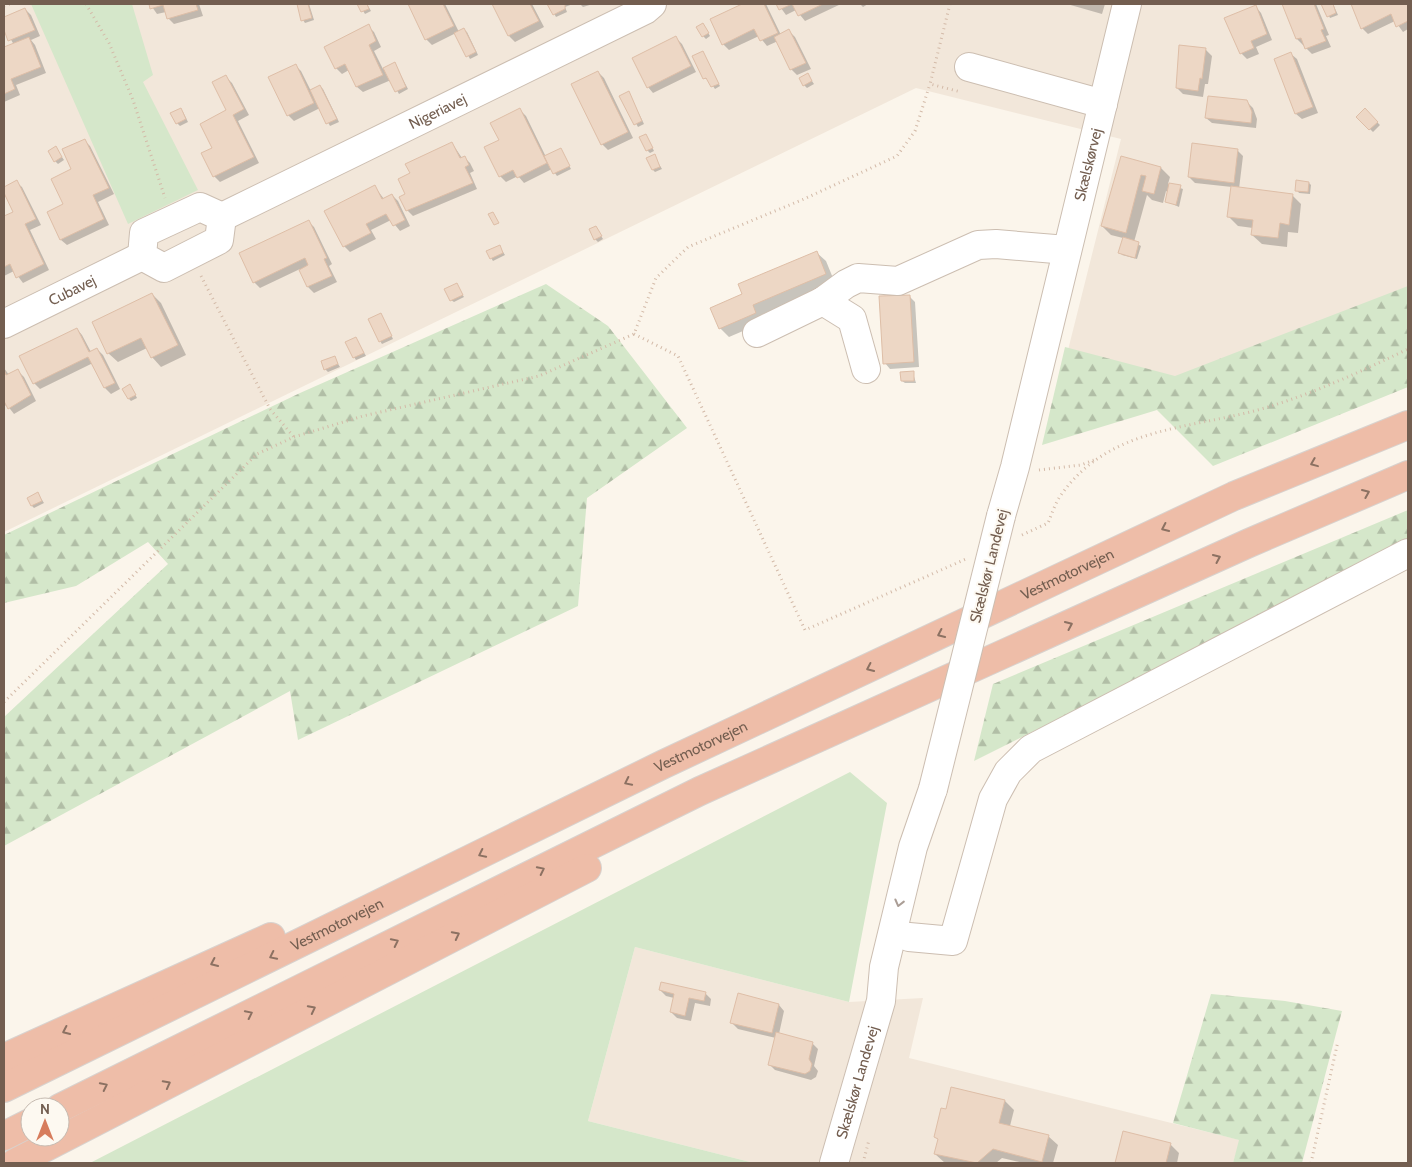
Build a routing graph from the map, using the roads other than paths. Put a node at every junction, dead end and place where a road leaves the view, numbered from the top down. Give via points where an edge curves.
1 (652, 4) edge
2 (1127, 4) edge
3 (969, 67) dead end
4 (1103, 104) junction
5 (222, 218) junction
6 (1067, 250) junction
7 (142, 256) junction
8 (823, 300) junction
9 (4, 324) edge
10 (1049, 326) joint
11 (758, 333) dead end
12 (866, 369) dead end
13 (1408, 425) edge
14 (1408, 475) edge
15 (1408, 553) edge
16 (773, 758) junction
17 (931, 798) junction
18 (422, 883) junction
19 (909, 937) junction
20 (881, 1000) junction
21 (4, 1058) edge
22 (4, 1088) edge
23 (70, 1103) edge
24 (20, 1127) edge
25 (4, 1136) edge
26 (16, 1163) edge
27 (834, 1163) edge

1 - 5 street, Nigeriavej via 646,10
2 - 4 street, Skælskørvej
3 - 4 street
4 - 6 street, Skælskørvej
5 - 7 street via 219,240 191,256 164,268
5 - 7 street via 200,207 172,219 144,233
6 - 8 street via 978,245 898,281 858,278
6 - 10 street, Skælskørvej
7 - 9 street, Cubavej
8 - 11 street
8 - 12 street via 852,318
10 - 17 street, Skælskør Landevej, bridge
13 -> 18 highway, Vestmotorvejen via 1234,496 673,760
16 -> 14 highway via 1240,547
15 - 19 street via 1031,749 1008,772 993,799 953,941
23 -> 16 highway via 700,791
26 -> 16 highway via 675,823
17 - 19 street, Skælskør Landevej via 927,850
17 -> 20 street, Skælskør Landevej via 900,896 884,967
18 -> 21 highway via 315,917
18 -> 22 highway, Vestmotorvejen
19 - 20 street, Skælskør Landevej via 898,968
20 - 27 street, Skælskør Landevej
24 - 25 highway

